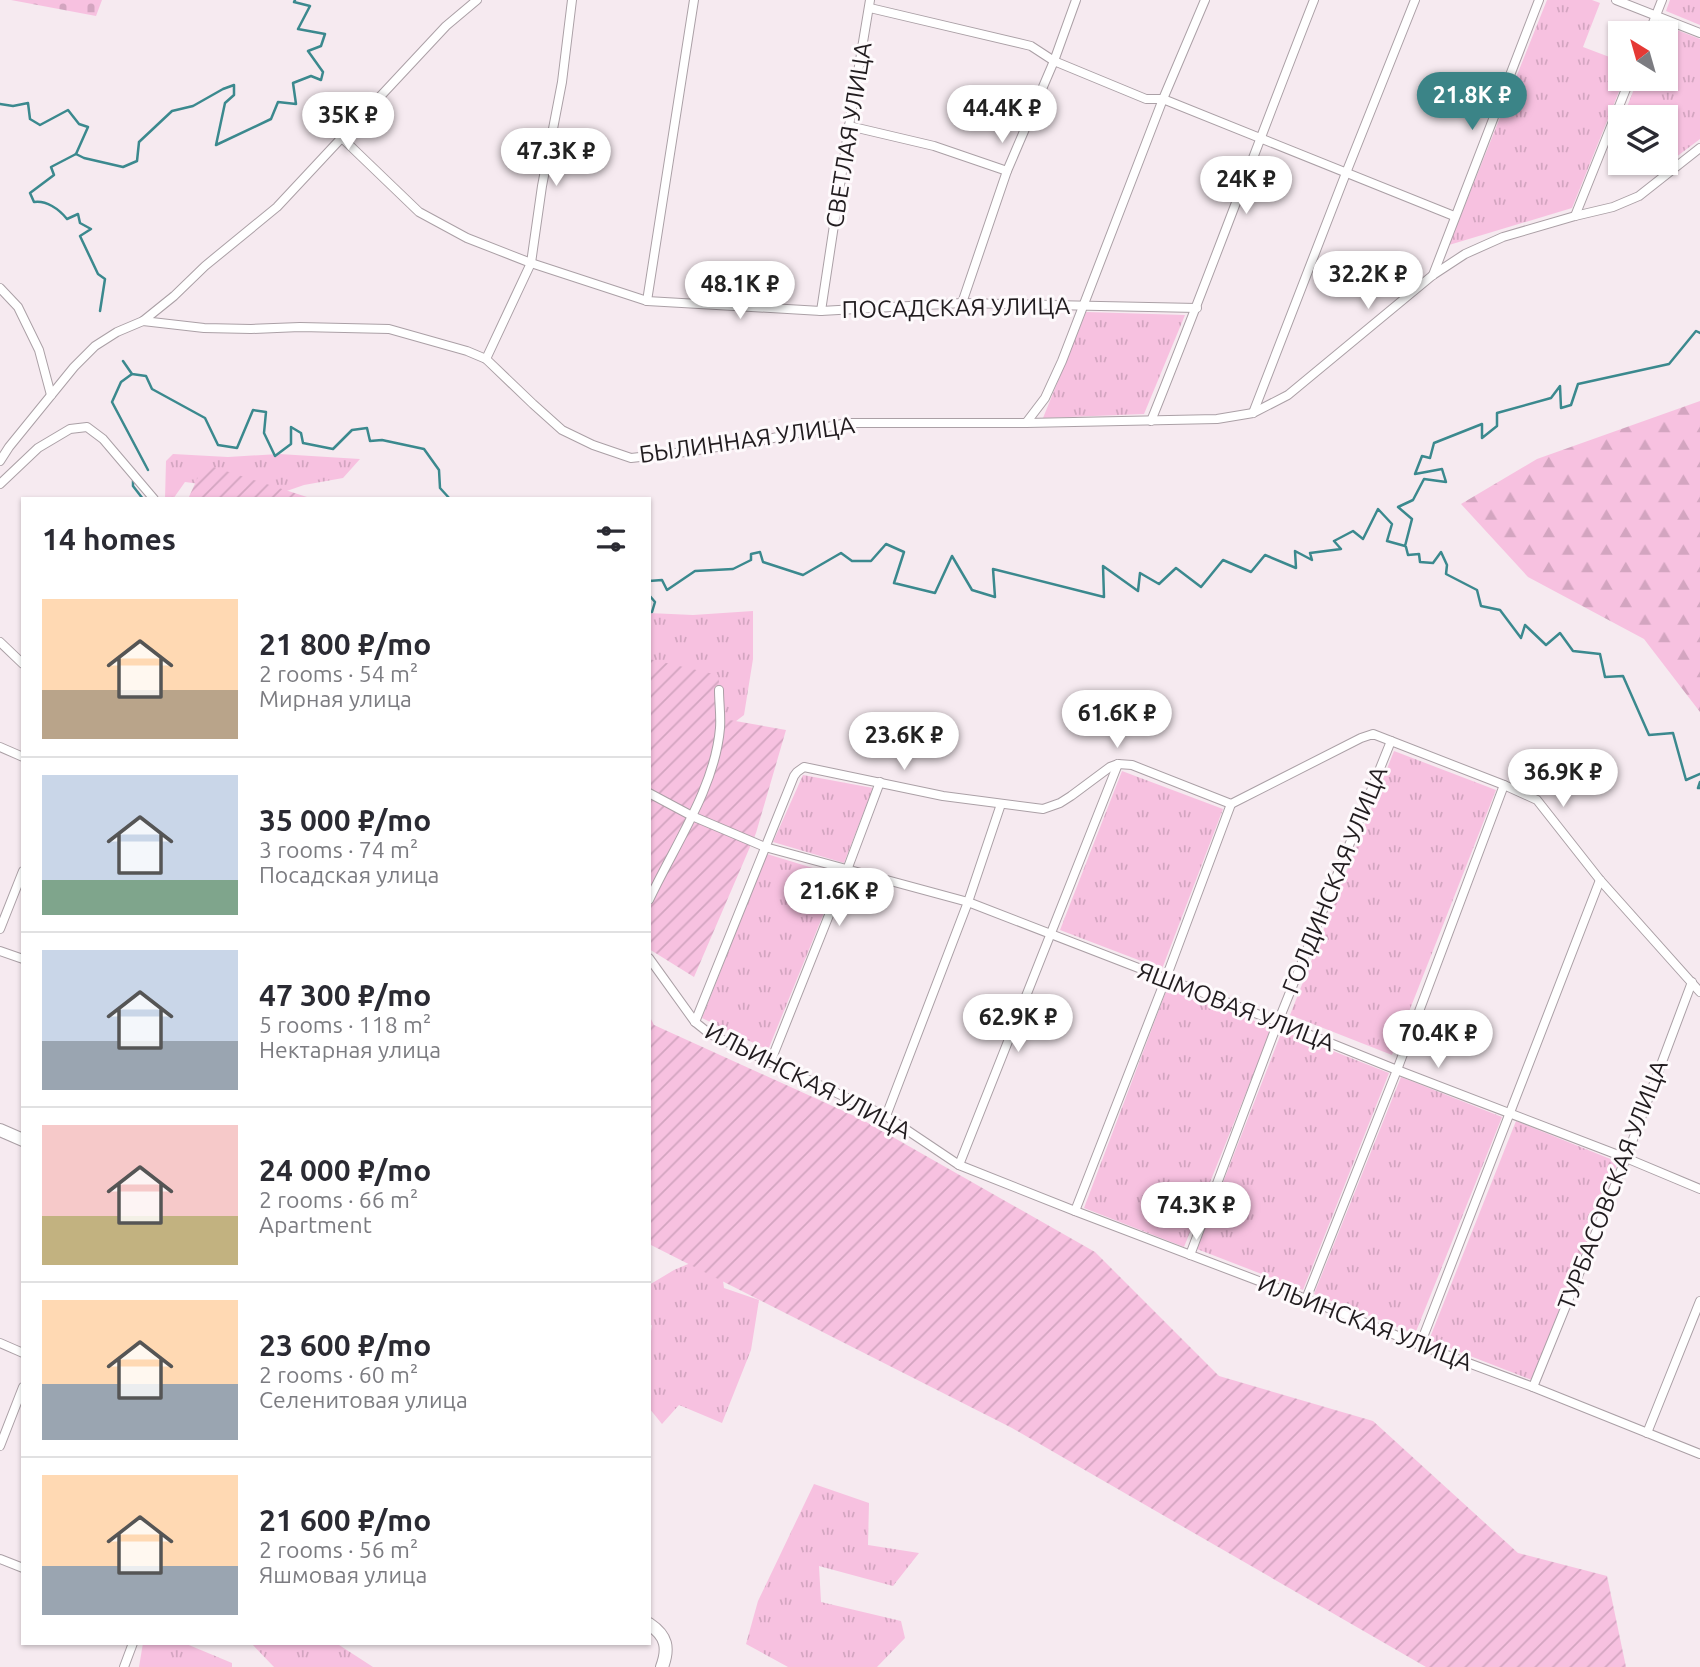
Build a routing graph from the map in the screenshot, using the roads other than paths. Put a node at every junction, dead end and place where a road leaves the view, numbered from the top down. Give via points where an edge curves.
1 (477, 0) edge
2 (572, 0) edge
3 (694, 0) edge
4 (1076, 0) edge
5 (1205, 0) edge
6 (1314, 0) edge
7 (1415, 0) edge
8 (1539, 0) edge
9 (1616, 0) edge
10 (1662, 0) edge
11 (870, 4) edge
12 (1656, 16) junction
13 (1654, 21) edge
14 (1700, 33) edge
15 (1054, 61) junction
16 (1625, 91) edge
17 (1163, 99) junction
18 (849, 127) junction
19 (342, 138) junction
20 (1260, 138) junction
21 (1700, 148) edge
22 (1007, 171) junction
23 (1346, 173) junction
24 (1454, 216) junction
25 (1575, 216) junction
26 (531, 263) junction
27 (1433, 275) junction
28 (0, 288) edge
29 (647, 301) junction
30 (962, 303) junction
31 (1084, 305) junction
32 (1197, 308) junction
33 (821, 311) junction
34 (143, 321) junction
35 (486, 359) junction
36 (51, 395) junction
37 (1253, 413) junction
38 (1151, 421) junction
39 (1026, 423) junction
40 (0, 461) edge
41 (0, 484) edge
42 (152, 497) edge
43 (0, 642) edge
44 (21, 662) edge
45 (719, 690) dead end
46 (1391, 741) junction
47 (0, 747) edge
48 (21, 756) edge
49 (1118, 764) junction
50 (880, 782) junction
51 (1504, 785) junction
52 (651, 794) edge
53 (1001, 804) junction
54 (1231, 804) junction
55 (692, 816) junction
56 (765, 847) junction
57 (847, 870) junction
58 (21, 877) edge
59 (1600, 880) junction
60 (651, 896) edge
61 (968, 902) junction
62 (0, 929) edge
63 (1051, 933) junction
64 (0, 951) edge
65 (21, 958) edge
66 (651, 961) edge
67 (1166, 978) junction
68 (1692, 982) junction
69 (1700, 992) edge
70 (695, 1022) junction
71 (1278, 1022) junction
72 (770, 1063) junction
73 (1397, 1070) junction
74 (1510, 1113) junction
75 (886, 1116) junction
76 (0, 1130) edge
77 (21, 1139) edge
78 (1626, 1158) junction
79 (959, 1165) junction
80 (1700, 1189) edge
81 (1074, 1211) junction
82 (1190, 1255) junction
83 (1306, 1299) junction
84 (1700, 1301) edge
85 (0, 1343) edge
86 (1420, 1345) junction
87 (21, 1352) edge
88 (1533, 1387) junction
89 (21, 1392) edge
90 (1647, 1433) junction
91 (0, 1446) edge
92 (1700, 1454) edge
93 (0, 1559) edge
94 (21, 1567) edge
95 (651, 1626) edge
96 (132, 1645) edge
97 (124, 1667) edge
98 (662, 1667) edge

1 - 19 street via 446,26
2 - 26 street
3 - 29 street
4 - 15 street
5 - 17 street
6 - 20 street
7 - 23 street
8 - 24 street
9 - 12 street
10 - 12 street
11 - 15 street via 1031,46
11 - 18 street, СВЕТЛАЯ УЛИЦА
12 - 13 street
12 - 14 street
15 - 17 street via 1146,99
15 - 22 street
16 - 25 street
17 - 20 street
17 - 31 street
18 - 22 street via 934,146
18 - 33 street, СВЕТЛАЯ УЛИЦА
19 - 26 street, ПОСАДСКАЯ УЛИЦА via 419,212 467,238
19 - 34 street via 277,207
20 - 23 street
20 - 32 street
21 - 25 street, БЫЛИННАЯ УЛИЦА via 1639,196
22 - 30 street
23 - 24 street
23 - 37 street
24 - 27 street
25 - 27 street, БЫЛИННАЯ УЛИЦА via 1503,237
26 - 29 street, ПОСАДСКАЯ УЛИЦА
26 - 35 street
27 - 37 street, БЫЛИННАЯ УЛИЦА via 1288,395
28 - 36 street via 18,307 39,350
29 - 33 street, ПОСАДСКАЯ УЛИЦА
30 - 31 street, ПОСАДСКАЯ УЛИЦА
30 - 33 street, ПОСАДСКАЯ УЛИЦА
31 - 32 street, ПОСАДСКАЯ УЛИЦА
31 - 39 street via 1045,398
32 - 38 street
34 - 35 street, БЫЛИННАЯ УЛИЦА via 204,328 389,329
34 - 36 street via 95,346
35 - 39 street, БЫЛИННАЯ УЛИЦА via 562,430 631,458 848,423
36 - 40 street
37 - 38 street, БЫЛИННАЯ УЛИЦА
38 - 39 street, БЫЛИННАЯ УЛИЦА
41 - 42 street via 38,447 70,429 87,428 103,439
43 - 44 street
45 - 55 street via 720,727 714,763
46 - 51 street
46 - 54 street via 1373,734 1361,737
46 - 71 street, ГОЛДИНСКАЯ УЛИЦА
47 - 48 street
49 - 53 street via 1060,803 1043,809
49 - 54 street via 1132,765
49 - 63 street
50 - 53 street
50 - 56 street via 804,768 794,776
50 - 57 street
51 - 59 street via 1537,800
51 - 73 street
52 - 55 street, ЯШМОВАЯ УЛИЦА
53 - 61 street
54 - 67 street
55 - 56 street, ЯШМОВАЯ УЛИЦА
55 - 60 street
56 - 57 street, ЯШМОВАЯ УЛИЦА
56 - 70 street
57 - 61 street, ЯШМОВАЯ УЛИЦА
57 - 72 street
58 - 62 street
59 - 68 street
59 - 74 street
61 - 63 street, ЯШМОВАЯ УЛИЦА
61 - 75 street
63 - 67 street, ЯШМОВАЯ УЛИЦА
63 - 79 street
64 - 65 street
66 - 70 street
67 - 71 street, ЯШМОВАЯ УЛИЦА
67 - 81 street
68 - 69 street
68 - 78 street, ТУРБАСОВСКАЯ УЛИЦА
70 - 72 street, ИЛЬИНСКАЯ УЛИЦА
71 - 73 street, ЯШМОВАЯ УЛИЦА
71 - 82 street, ГОЛДИНСКАЯ УЛИЦА
72 - 75 street, ИЛЬИНСКАЯ УЛИЦА
73 - 74 street, ЯШМОВАЯ УЛИЦА
73 - 83 street
74 - 78 street, ЯШМОВАЯ УЛИЦА
74 - 86 street
75 - 79 street, ИЛЬИНСКАЯ УЛИЦА
76 - 77 street
78 - 80 street, ЯШМОВАЯ УЛИЦА
78 - 88 street, ТУРБАСОВСКАЯ УЛИЦА
79 - 81 street, ИЛЬИНСКАЯ УЛИЦА
81 - 82 street, ИЛЬИНСКАЯ УЛИЦА
82 - 83 street, ИЛЬИНСКАЯ УЛИЦА
83 - 86 street, ИЛЬИНСКАЯ УЛИЦА
84 - 90 street
85 - 87 street
86 - 88 street, ИЛЬИНСКАЯ УЛИЦА
88 - 90 street, ИЛЬИНСКАЯ УЛИЦА
89 - 91 street
90 - 92 street, ИЛЬИНСКАЯ УЛИЦА
93 - 94 street
95 - 98 street via 666,1644
96 - 97 street

